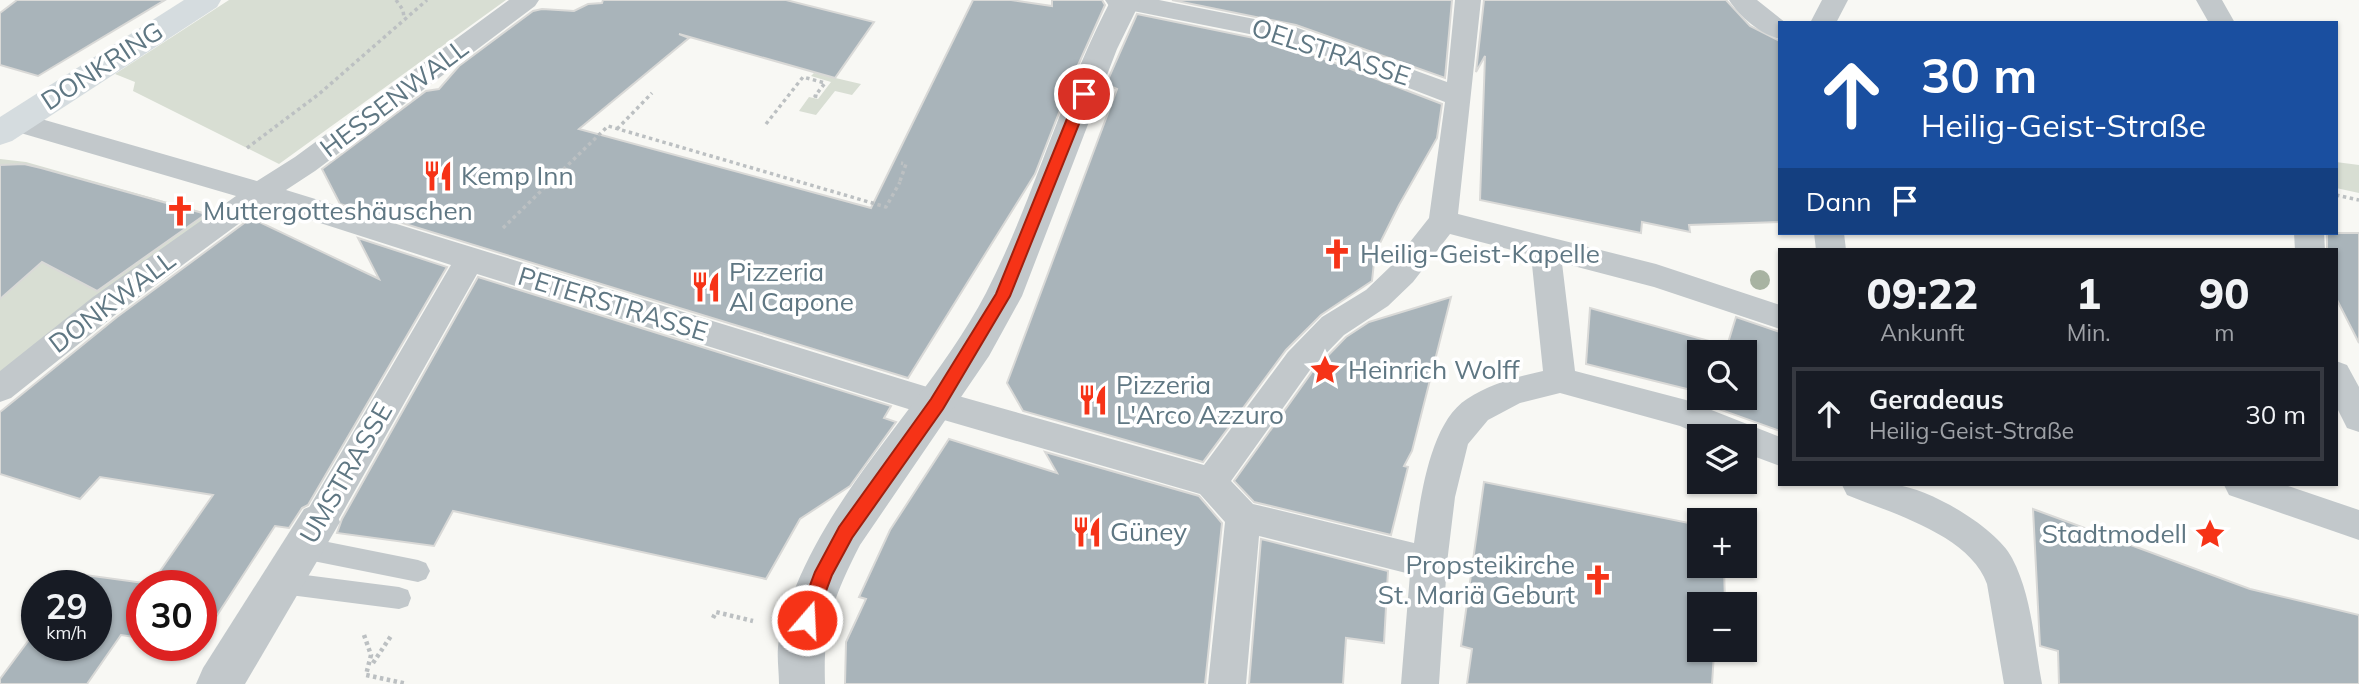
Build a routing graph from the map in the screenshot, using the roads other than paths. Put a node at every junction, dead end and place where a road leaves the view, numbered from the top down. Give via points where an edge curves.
1 (206, 0) edge
2 (526, 0) edge
3 (1123, 0) edge
4 (1468, 0) edge
5 (1742, 0) edge
6 (1835, 0) edge
7 (2209, 0) edge
8 (1824, 21) edge
9 (2221, 21) edge
10 (1778, 30) edge
11 (1460, 97) junction
12 (6, 124) edge
13 (260, 193) junction
14 (1443, 221) junction
15 (1545, 247) junction
16 (470, 260) junction
17 (1778, 316) edge
18 (2338, 378) edge
19 (1560, 380) junction
20 (0, 389) edge
21 (937, 404) junction
22 (2359, 418) edge
23 (1710, 424) edge
24 (1757, 443) edge
25 (1778, 451) edge
26 (1211, 482) junction
27 (1862, 486) edge
28 (2244, 486) edge
29 (1243, 517) junction
30 (2359, 525) edge
31 (301, 551) junction
32 (1429, 563) junction
33 (418, 571) dead end
34 (399, 598) dead end
35 (219, 684) edge
36 (802, 684) edge
37 (1227, 684) edge
38 (1420, 684) edge
39 (2023, 684) edge

1 - 12 main road, DONKRING
2 - 13 street, HESSENWALL
3 - 11 street, OELSTRASSE via 1295,35
3 - 21 street via 1003,296
4 - 11 street
5 - 10 street
6 - 8 street
7 - 9 street
11 - 14 street
12 - 13 street, PETERSTRASSE
13 - 16 street, PETERSTRASSE
13 - 20 street, DONKWALL via 104,306
14 - 15 street
14 - 26 street via 1402,274 1377,298 1333,326 1299,360
15 - 17 street via 1656,276
15 - 19 street
16 - 21 street, PETERSTRASSE
16 - 31 street, UMSTRASSE
18 - 22 street
19 - 23 street
19 - 32 street via 1513,390 1476,410 1453,439 1438,497
21 - 26 street, PETERSTRASSE
21 - 36 street via 880,480 824,572 801,646
24 - 25 street
26 - 29 street
27 - 39 street via 1929,513 1974,538 1995,561 2006,591
28 - 30 street
29 - 32 street
29 - 37 street
31 - 33 lane
31 - 34 lane
31 - 35 street, UMSTRASSE
32 - 38 street

